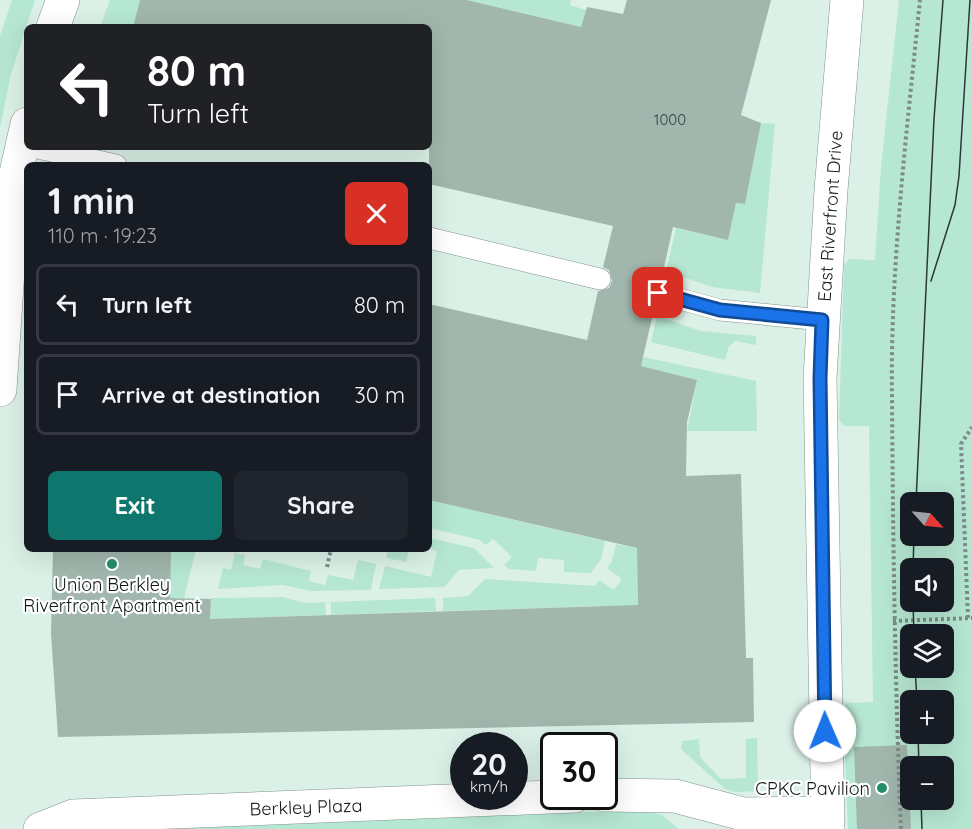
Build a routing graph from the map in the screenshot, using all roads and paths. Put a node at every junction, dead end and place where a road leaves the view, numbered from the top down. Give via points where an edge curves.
1 (63, 0) edge
2 (847, 0) edge
3 (920, 0) edge
4 (54, 24) edge
5 (24, 150) edge
6 (63, 150) edge
7 (105, 162) edge
8 (432, 239) edge
9 (600, 279) dead end
10 (658, 293) dead end
11 (822, 320) junction
12 (0, 390) edge
13 (972, 427) edge
14 (965, 532) junction
15 (972, 532) edge
16 (330, 552) edge
17 (327, 567) dead end
18 (970, 618) edge
19 (893, 621) junction
20 (618, 795) edge
21 (540, 797) edge
22 (701, 816) edge
23 (828, 821) edge
24 (40, 829) edge
25 (901, 829) edge

1 - 4 street
2 - 11 street, East Riverfront Drive
3 - 19 path via 904,161 895,312
5 - 12 street via 14,182
6 - 7 lane
8 - 9 lane
10 - 11 lane via 720,310
11 - 23 street, East Riverfront Drive
13 - 14 path via 961,444
14 - 15 path
14 - 18 path
16 - 17 path
18 - 19 path
19 - 25 path
20 - 22 street via 675,796
21 - 24 street, Berkley Plaza via 73,816
22 - 23 street via 743,814

